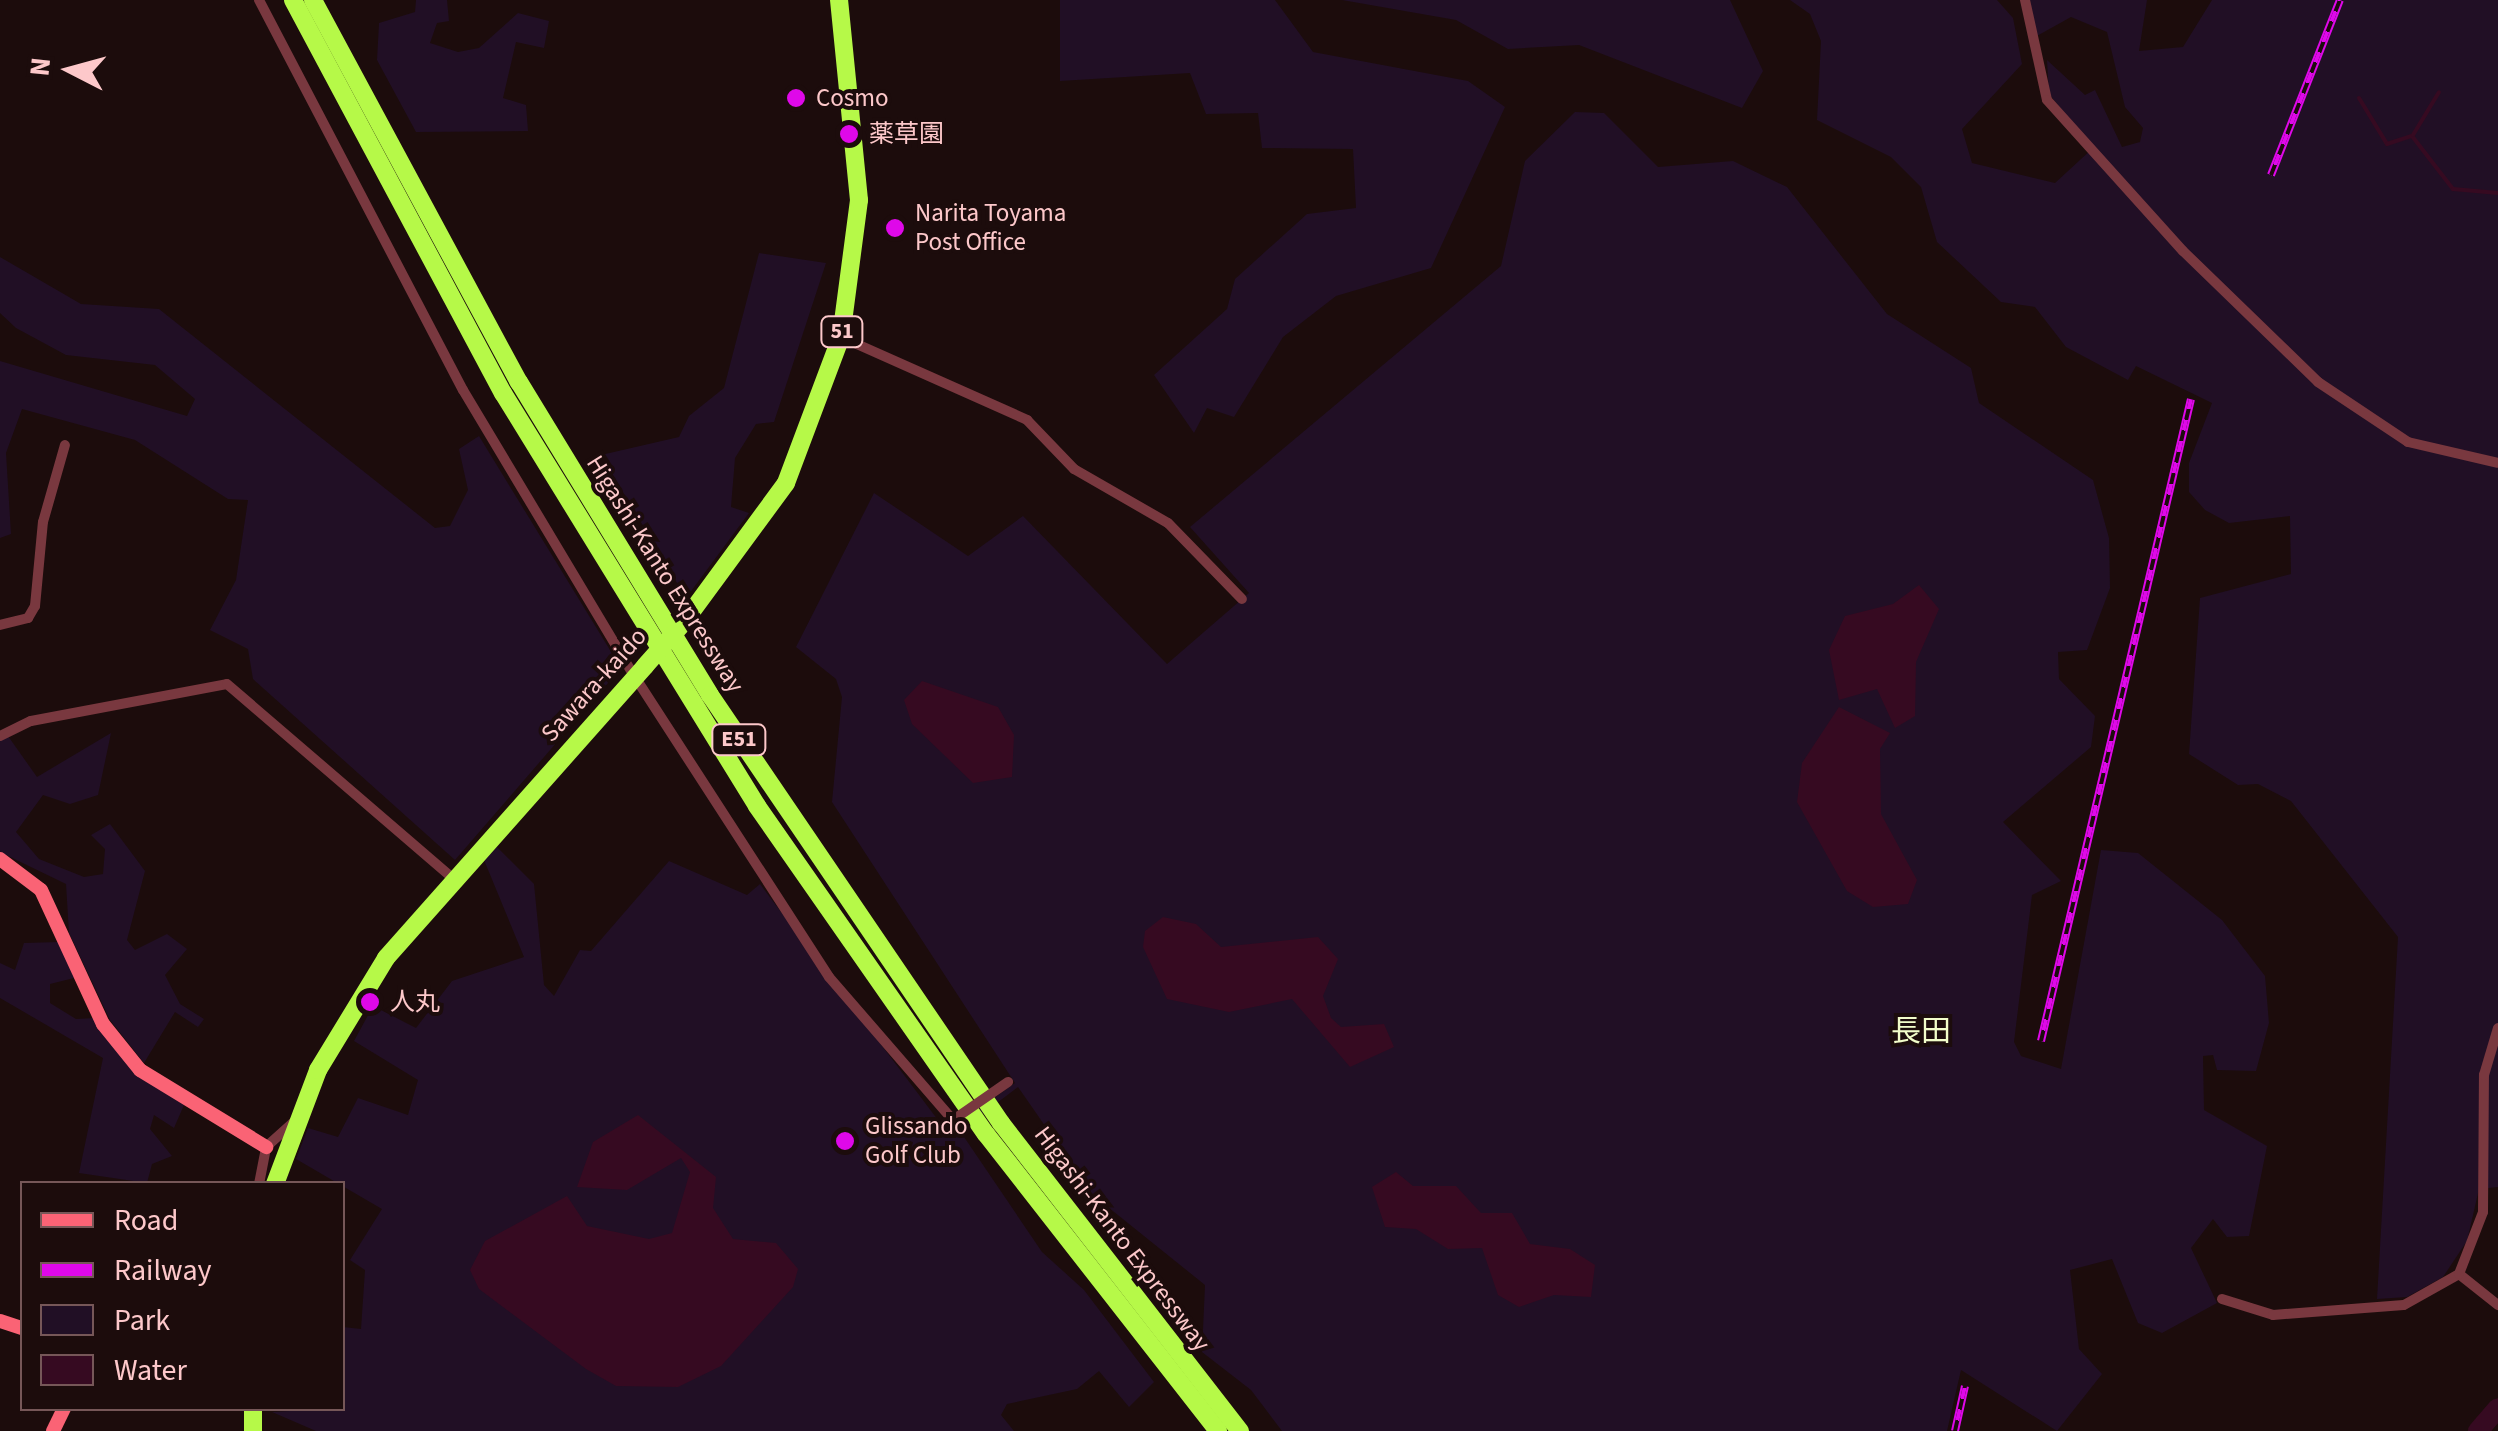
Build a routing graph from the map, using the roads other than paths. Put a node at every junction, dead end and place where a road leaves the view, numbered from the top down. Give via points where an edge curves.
1 (259, 0) edge
2 (293, 0) edge
3 (313, 0) edge
4 (839, 0) edge
5 (2025, 0) edge
6 (841, 337) junction
7 (65, 445) dead end
8 (2498, 463) edge
9 (1242, 599) dead end
10 (0, 625) edge
11 (640, 672) junction
12 (0, 736) edge
13 (0, 859) edge
14 (454, 879) junction
15 (2498, 1028) edge
16 (1008, 1082) dead end
17 (295, 1121) junction
18 (266, 1148) junction
19 (260, 1181) edge
20 (275, 1181) edge
21 (2459, 1274) junction
22 (2222, 1299) dead end
23 (2498, 1305) edge
24 (1218, 1431) edge
25 (1240, 1431) edge

1 - 11 street via 463,390
2 - 24 highway, Higashi-Kanto Expressway / E51 via 503,393 728,760 986,1134
3 - 25 highway, Higashi-Kanto Expressway / E51 via 519,382 719,709 1001,1123
4 - 6 highway, Sawara-kaido / 51 via 860,200
5 - 8 street via 2046,100 2196,264 2318,382 2408,442
6 - 9 street via 1027,420 1074,469 1168,523
6 - 11 highway, Sawara-kaido / 51, bridge via 786,483
7 - 10 street via 43,522 35,606 28,618
11 - 14 highway, Sawara-kaido / 51
11 - 16 street, bridge via 829,977 952,1120
12 - 14 street via 31,720 227,684
13 - 18 street via 41,890 119,1047 140,1070
14 - 17 highway, Sawara-kaido / 51 via 363,992
15 - 21 street via 2484,1076 2483,1212
17 - 18 street
17 - 20 highway, Sawara-kaido / 51
18 - 19 street
21 - 22 street via 2404,1305 2273,1314
21 - 23 street

